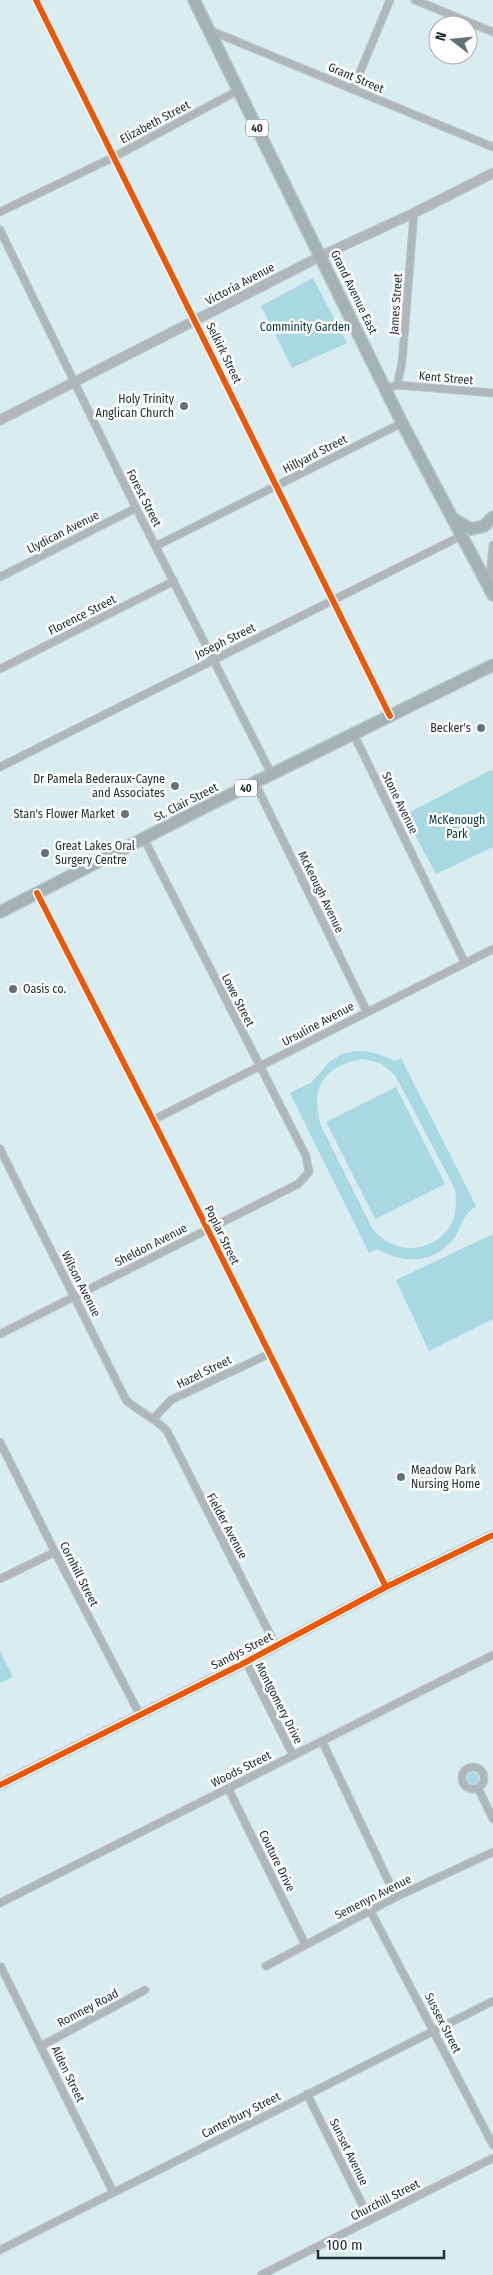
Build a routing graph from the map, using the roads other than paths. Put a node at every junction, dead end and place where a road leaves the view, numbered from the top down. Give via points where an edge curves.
1 (36, 0) edge
2 (194, 0) edge
3 (390, 0) edge
4 (415, 0) edge
5 (209, 30) junction
6 (493, 32) edge
7 (353, 89) junction
8 (238, 90) junction
9 (493, 147) edge
10 (114, 157) junction
11 (493, 172) edge
12 (0, 212) edge
13 (414, 213) junction
14 (0, 230) edge
15 (320, 256) junction
16 (196, 321) junction
17 (76, 382) junction
18 (398, 385) junction
19 (386, 389) junction
20 (493, 393) edge
21 (0, 420) edge
22 (402, 422) junction
23 (277, 487) junction
24 (136, 508) junction
25 (493, 517) edge
26 (451, 518) junction
27 (461, 536) junction
28 (493, 545) edge
29 (156, 546) junction
30 (0, 577) edge
31 (174, 582) junction
32 (491, 590) edge
33 (334, 600) junction
34 (214, 659) junction
35 (493, 665) edge
36 (0, 669) edge
37 (390, 716) junction
38 (354, 735) junction
39 (0, 767) edge
40 (272, 774) junction
41 (255, 783) junction
42 (144, 839) junction
43 (37, 893) junction
44 (0, 912) edge
45 (493, 949) edge
46 (465, 962) junction
47 (367, 1012) junction
48 (260, 1067) junction
49 (154, 1120) junction
50 (0, 1149) edge
51 (309, 1172) joint
52 (207, 1230) junction
53 (75, 1296) junction
54 (0, 1334) edge
55 (269, 1354) junction
56 (154, 1418) junction
57 (0, 1442) edge
58 (493, 1535) edge
59 (55, 1552) junction
60 (0, 1579) edge
61 (386, 1587) junction
62 (276, 1646) junction
63 (493, 1655) edge
64 (246, 1662) junction
65 (140, 1715) junction
66 (322, 1741) junction
67 (293, 1755) junction
68 (0, 1785) edge
69 (228, 1788) junction
70 (478, 1788) dead end
71 (493, 1819) edge
72 (493, 1852) edge
73 (396, 1897) junction
74 (0, 1903) edge
75 (371, 1912) junction
76 (305, 1944) junction
77 (266, 1966) dead end
78 (0, 1967) edge
79 (145, 1990) dead end
80 (493, 2001) edge
81 (435, 2031) junction
82 (41, 2046) junction
83 (307, 2094) junction
84 (493, 2146) edge
85 (493, 2158) edge
86 (113, 2192) junction
87 (370, 2220) junction
88 (0, 2250) edge
89 (261, 2275) edge

1 - 10 street, Selkirk Street
2 - 5 main road, Grand Avenue East / 40
3 - 7 street
4 - 6 street
5 - 7 street, Grant Street
5 - 8 main road, Grand Avenue East / 40
7 - 9 street, Grant Street
8 - 10 street, Elizabeth Street
8 - 15 main road, Grand Avenue East / 40
10 - 12 street, Elizabeth Street
10 - 16 street, Selkirk Street
11 - 13 street, Victoria Avenue
13 - 15 street, Victoria Avenue
13 - 18 street, James Street
14 - 17 street, Forest Street
15 - 16 street, Victoria Avenue
15 - 19 main road, Grand Avenue East / 40
16 - 17 street, Victoria Avenue
16 - 23 street, Selkirk Street
17 - 21 street, Victoria Avenue
17 - 24 street, Forest Street
18 - 19 street
18 - 20 street, Kent Street
19 - 22 main road, Grand Avenue East / 40
22 - 23 street, Hillyard Street
22 - 26 main road, Grand Avenue East / 40
23 - 29 street, Hillyard Street
23 - 33 street, Selkirk Street
24 - 29 street, Forest Street
24 - 30 street, Llydican Avenue
25 - 26 main road via 484,526 472,529
26 - 27 main road, Grand Avenue East / 40
27 - 32 main road, Grand Avenue East / 40
27 - 33 street, Joseph Street
28 - 32 street
29 - 31 street, Forest Street
31 - 34 street, Forest Street
31 - 36 street, Florence Street
33 - 34 street, Joseph Street
33 - 37 street, Selkirk Street
34 - 39 street, Joseph Street
34 - 40 street, Forest Street
35 - 37 main road, St. Clair Street / 40
37 - 38 main road, St. Clair Street / 40
38 - 40 main road, St. Clair Street / 40
38 - 46 street, Stone Avenue
40 - 41 main road, St. Clair Street / 40
41 - 42 main road, St. Clair Street / 40
41 - 47 street, McKeough Avenue
42 - 43 main road, St. Clair Street / 40
42 - 48 street, Lowe Street
43 - 44 main road, St. Clair Street / 40
43 - 49 street, Poplar Street
45 - 46 street, Ursuline Avenue
46 - 47 street, Ursuline Avenue
47 - 48 street, Ursuline Avenue
48 - 49 street, Ursuline Avenue
48 - 51 street, Lowe Street via 306,1156
49 - 52 street, Poplar Street
50 - 53 street, Wilson Avenue
51 - 52 street, Sheldon Avenue via 298,1184
52 - 53 street, Sheldon Avenue
52 - 55 street, Poplar Street
53 - 54 street, Sheldon Avenue
53 - 56 street, Wilson Avenue via 126,1400
55 - 56 street, Hazel Street via 170,1400
55 - 61 street, Poplar Street
56 - 62 street, Fielder Avenue via 167,1431
57 - 59 street, Cornhill Street
58 - 61 street, Sandys Street
59 - 60 street
59 - 65 street, Cornhill Street
61 - 62 street, Sandys Street
62 - 64 street, Sandys Street
63 - 66 street, Woods Street
64 - 65 street, Sandys Street
64 - 67 street, Montgomery Drive
65 - 68 street, Sandys Street
66 - 67 street, Woods Street
66 - 73 street
67 - 69 street, Woods Street
69 - 74 street, Woods Street
69 - 76 street, Couture Drive
70 - 71 street
72 - 73 street, Semenyn Avenue
73 - 75 street, Semenyn Avenue
75 - 76 street, Semenyn Avenue
75 - 81 street, Sussex Street
76 - 77 street, Semenyn Avenue
78 - 82 street, Alden Street
79 - 82 street, Romney Road
80 - 81 street, Canterbury Street
81 - 83 street, Canterbury Street
81 - 84 street, Sussex Street
82 - 86 street, Alden Street
83 - 86 street, Canterbury Street
83 - 87 street, Sunset Avenue
85 - 87 street, Churchill Street
86 - 88 street, Canterbury Street
87 - 89 street, Churchill Street

